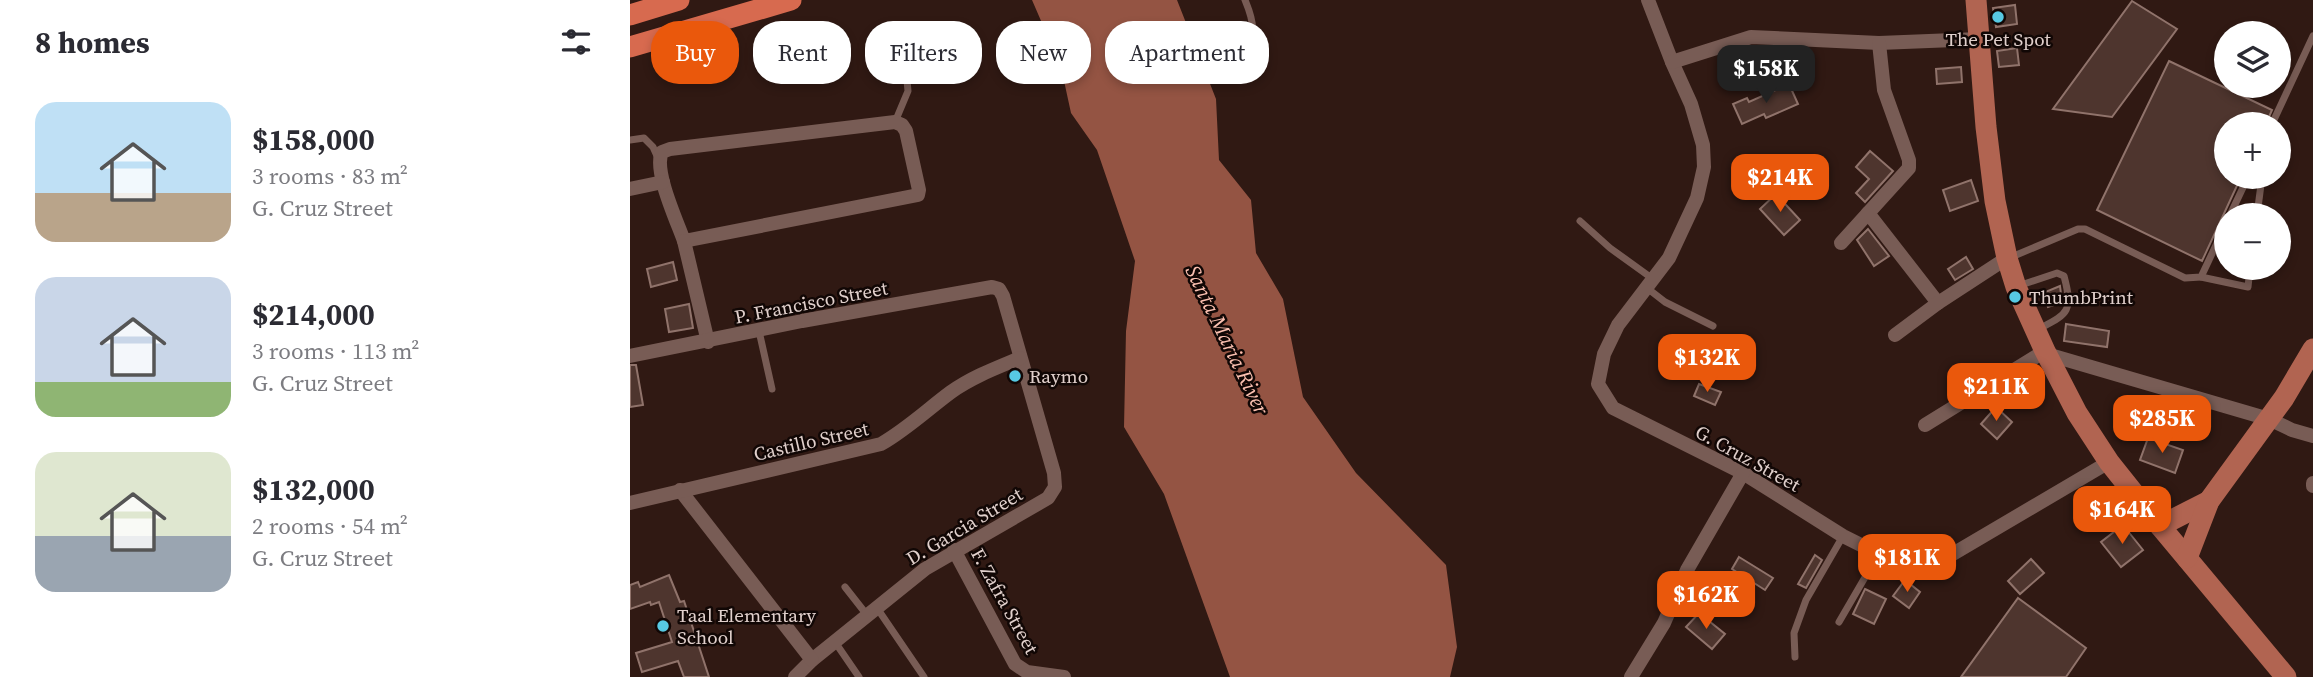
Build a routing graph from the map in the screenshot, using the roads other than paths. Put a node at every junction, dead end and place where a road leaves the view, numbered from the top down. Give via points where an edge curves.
1 (679, 0) edge
2 (791, 0) edge
3 (1245, 0) edge
4 (1648, 0) edge
5 (1976, 0) edge
6 (630, 15) edge
7 (1251, 21) edge
8 (2313, 36) edge
9 (1979, 39) junction
10 (1879, 43) junction
11 (630, 47) edge
12 (1672, 62) junction
13 (907, 84) edge
14 (2278, 112) edge
15 (895, 122) junction
16 (630, 140) edge
17 (659, 158) junction
18 (663, 182) junction
19 (630, 189) edge
20 (1868, 213) junction
21 (1580, 221) dead end
22 (684, 242) junction
23 (1841, 243) dead end
24 (2214, 249) edge
25 (2007, 258) junction
26 (2201, 277) junction
27 (2214, 280) edge
28 (2215, 280) edge
29 (2249, 280) edge
30 (1650, 284) junction
31 (2017, 287) junction
32 (1938, 303) junction
33 (1713, 326) dead end
34 (759, 331) junction
35 (2036, 331) junction
36 (1895, 335) dead end
37 (708, 342) junction
38 (2313, 349) edge
39 (2045, 351) junction
40 (630, 356) edge
41 (1020, 358) junction
42 (772, 389) dead end
43 (2269, 419) junction
44 (1925, 425) dead end
45 (2313, 436) edge
46 (2109, 462) junction
47 (1743, 473) junction
48 (680, 490) junction
49 (2209, 501) junction
50 (630, 503) edge
51 (2160, 526) junction
52 (1843, 536) junction
53 (954, 550) junction
54 (1878, 555) junction
55 (2187, 558) junction
56 (845, 587) dead end
57 (872, 612) junction
58 (1839, 622) dead end
59 (835, 642) junction
60 (1795, 657) dead end
61 (805, 671) edge
62 (859, 677) edge
63 (924, 677) edge
64 (1064, 677) edge
65 (1631, 677) edge
66 (2286, 677) edge

1 - 6 highway
2 - 11 highway
3 - 7 lane
4 - 12 street, G. Cruz Street
5 - 9 main road
8 - 14 lane
9 - 10 street
9 - 25 main road via 1995,201
10 - 12 street via 1751,37
10 - 20 street via 1884,90 1909,168
12 - 30 street, G. Cruz Street via 1691,104 1704,167 1697,198 1669,258
13 - 15 lane
15 - 17 street via 670,149
15 - 22 street via 906,131 918,195
16 - 17 lane via 644,138
17 - 18 street
18 - 19 street
18 - 22 street
20 - 23 street
20 - 32 street
21 - 30 lane
22 - 37 street
24 - 26 lane
25 - 26 lane via 2085,229 2185,278
25 - 31 main road
25 - 32 street
26 - 27 lane
28 - 29 lane via 2248,287
30 - 33 lane via 1665,302
30 - 47 street, G. Cruz Street via 1618,325 1604,354 1598,384 1613,408
31 - 35 main road
31 - 35 lane via 2057,273 2064,276 2069,294 2066,315
32 - 36 street
34 - 37 street, P. Francisco Street
34 - 41 street, P. Francisco Street via 992,287 1003,296
34 - 42 lane
35 - 39 main road
37 - 40 street, P. Francisco Street
38 - 43 main road
39 - 43 street
39 - 44 street
39 - 46 main road via 2077,414
41 - 48 street, Castillo Street via 960,386 881,444
41 - 53 street, D. Garcia Street via 1055,487 1048,498
43 - 45 street
43 - 49 main road
46 - 51 main road
46 - 54 street, G. Cruz Street via 1929,568 1914,569
47 - 52 street, G. Cruz Street
47 - 65 street
48 - 50 street, Castillo Street
48 - 61 street
49 - 51 main road
49 - 55 main road
51 - 55 main road
52 - 54 street, G. Cruz Street
52 - 60 lane via 1806,600 1794,634
53 - 57 street, D. Garcia Street
53 - 64 street, F. Zafra Street via 1015,664 1027,672
54 - 58 lane
55 - 66 main road
56 - 57 lane
57 - 59 street, D. Garcia Street
57 - 63 lane
59 - 61 street, D. Garcia Street
59 - 62 lane

